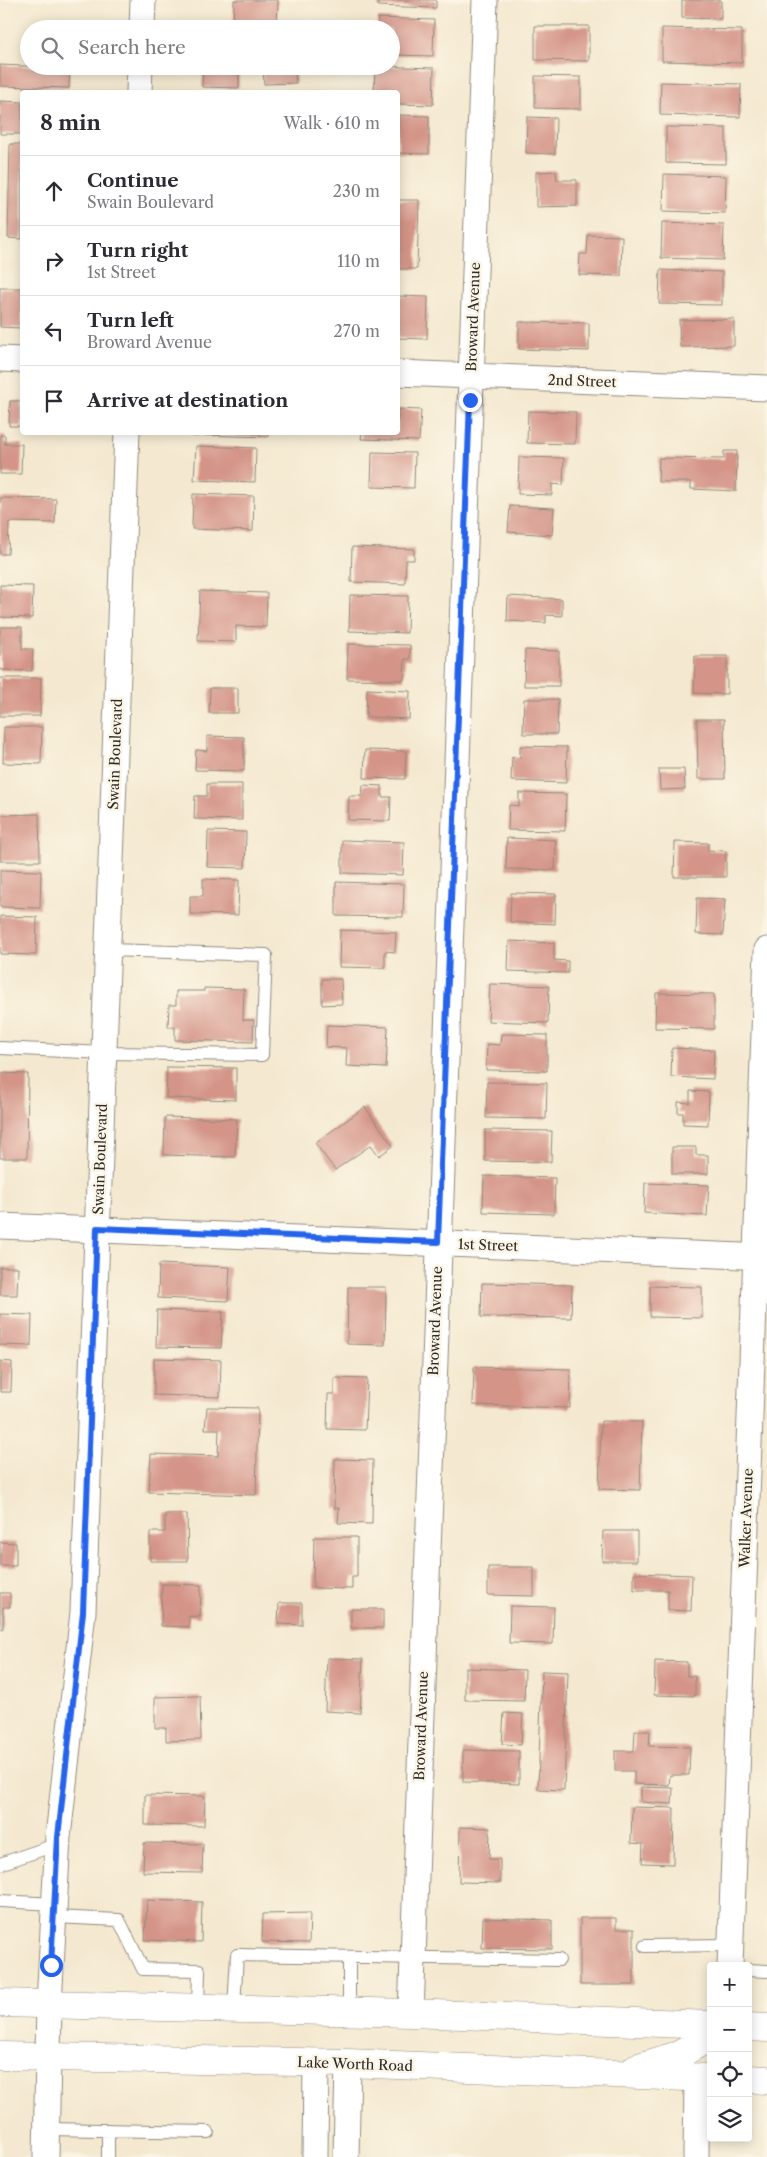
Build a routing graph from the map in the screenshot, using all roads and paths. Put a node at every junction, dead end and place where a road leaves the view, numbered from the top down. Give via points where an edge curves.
1 (143, 0) edge
2 (485, 0) edge
3 (142, 20) edge
4 (140, 75) edge
5 (139, 90) edge
6 (0, 360) edge
7 (20, 360) edge
8 (400, 373) edge
9 (471, 376) junction
10 (767, 388) edge
11 (127, 435) edge
12 (108, 950) junction
13 (767, 950) edge
14 (0, 1048) edge
15 (104, 1052) junction
16 (0, 1226) edge
17 (97, 1228) junction
18 (438, 1242) junction
19 (761, 1256) edge
20 (58, 1844) junction
21 (0, 1864) edge
22 (0, 1901) edge
23 (54, 1910) junction
24 (645, 1946) dead end
25 (730, 1955) edge
26 (349, 1957) junction
27 (412, 1958) junction
28 (559, 1960) dead end
29 (752, 1970) edge
30 (767, 1971) edge
31 (0, 2003) edge
32 (50, 2004) junction
33 (198, 2007) junction
34 (234, 2008) junction
35 (349, 2011) junction
36 (411, 2013) junction
37 (707, 2025) edge
38 (752, 2026) edge
39 (767, 2028) edge
40 (707, 2038) edge
41 (0, 2056) edge
42 (48, 2057) junction
43 (316, 2062) junction
44 (348, 2063) junction
45 (616, 2074) junction
46 (704, 2078) edge
47 (752, 2080) edge
48 (767, 2080) edge
49 (47, 2129) junction
50 (108, 2130) junction
51 (208, 2132) dead end
52 (46, 2157) edge
53 (108, 2157) edge
54 (315, 2157) edge
55 (346, 2157) edge
56 (696, 2157) edge

1 - 3 street
2 - 9 street, Broward Avenue
4 - 5 street
6 - 7 street
8 - 9 street, 2nd Street
9 - 10 street, 2nd Street
9 - 18 street, Broward Avenue
11 - 12 street, Swain Boulevard
12 - 15 street, Swain Boulevard
12 - 15 lane via 266,955 263,1046 262,1055
13 - 19 street, Walker Avenue
14 - 15 lane
15 - 17 street, Swain Boulevard
16 - 17 street, 1st Street
17 - 18 street, 1st Street
17 - 20 street, Swain Boulevard via 83,1612
18 - 19 street, 1st Street
18 - 27 street, Broward Avenue
19 - 25 street, Walker Avenue
20 - 21 lane
20 - 23 street, Swain Boulevard
22 - 23 lane
23 - 32 street, Swain Boulevard
23 - 33 lane via 119,1920 143,1969 199,1970
24 - 25 lane
26 - 27 lane
26 - 34 lane via 237,1955
26 - 35 lane
27 - 28 lane
27 - 36 street, Broward Avenue
29 - 30 lane
31 - 32 main road
32 - 33 main road
32 - 42 street, Swain Boulevard
33 - 34 main road
34 - 35 main road
35 - 36 main road
36 - 37 main road
38 - 39 main road
40 - 45 main road via 680,2055
41 - 42 main road, Lake Worth Road
42 - 43 main road, Lake Worth Road
42 - 49 street, Swain Boulevard
43 - 44 main road, Lake Worth Road
43 - 54 street
44 - 45 main road, Lake Worth Road
44 - 55 street
45 - 46 main road, Lake Worth Road
46 - 56 street
47 - 48 main road
49 - 50 lane
49 - 52 street, Swain Boulevard
50 - 51 lane
50 - 53 lane

